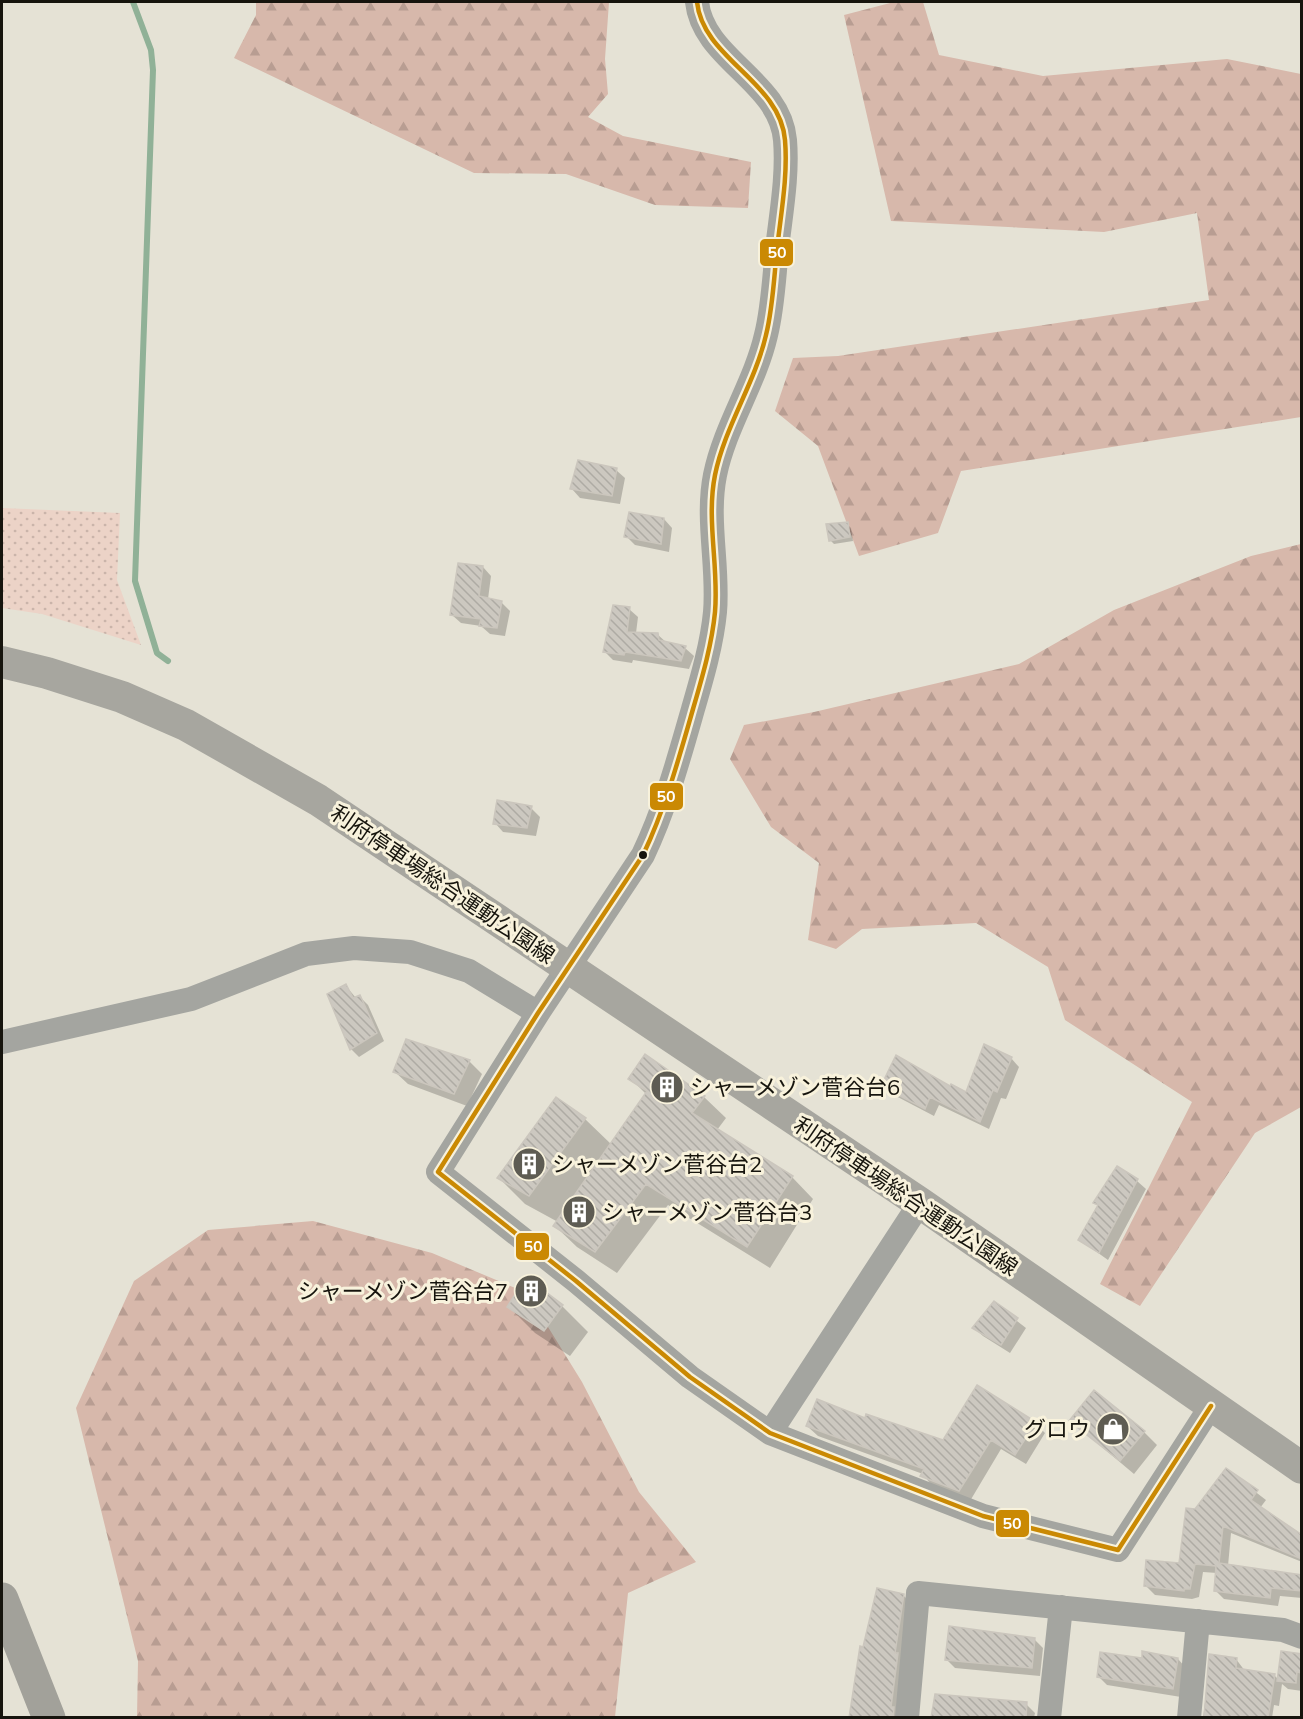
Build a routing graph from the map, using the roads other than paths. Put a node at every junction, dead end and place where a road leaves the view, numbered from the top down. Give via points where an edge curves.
1 (697, 2) edge
2 (2, 662) edge
3 (568, 969) junction
4 (537, 1013) junction
5 (2, 1042) edge
6 (920, 1203) junction
7 (1211, 1406) junction
8 (770, 1433) junction
9 (1302, 1468) edge
10 (2, 1599) edge
11 (1061, 1607) junction
12 (1198, 1621) junction
13 (1302, 1637) edge
14 (49, 1718) edge
15 (907, 1718) edge
16 (1049, 1718) edge
17 (1189, 1718) edge

1 - 3 street via 710,33 774,105 781,120 786,160 770,311 766,335 714,478 715,611 686,735 643,855
2 - 3 main road, 利府停車場総合運動公園線 via 122,697 234,751 318,800
3 - 4 street
3 - 6 main road, 利府停車場総合運動公園線
4 - 5 street via 469,971 410,952 354,948 306,954 191,999
4 - 8 street via 438,1172 690,1377
6 - 7 main road, 利府停車場総合運動公園線
6 - 8 street
7 - 8 street via 1118,1550 983,1516
7 - 9 main road, 利府停車場総合運動公園線
10 - 14 highway
11 - 12 street
11 - 15 street via 918,1593
11 - 16 street
12 - 13 street via 1283,1630
12 - 17 street

